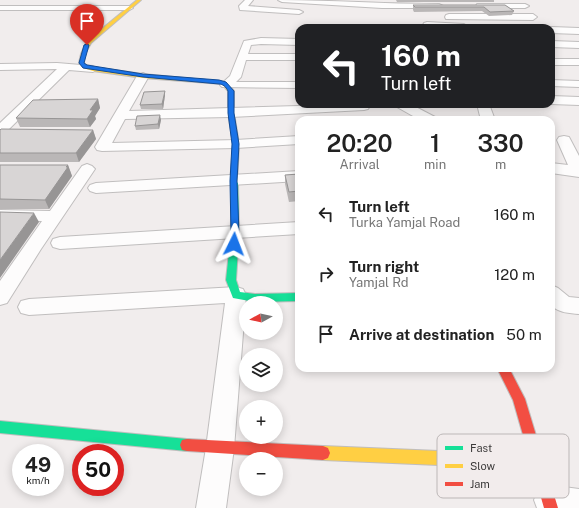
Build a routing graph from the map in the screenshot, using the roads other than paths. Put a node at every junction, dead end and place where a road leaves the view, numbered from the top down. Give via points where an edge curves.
1 (13, 0) edge
2 (139, 0) edge
3 (249, 0) edge
4 (282, 0) edge
5 (441, 4) edge
6 (382, 6) junction
7 (471, 6) edge
8 (525, 6) dead end
9 (0, 8) edge
10 (130, 8) junction
11 (309, 13) dead end
12 (380, 16) dead end
13 (449, 17) junction
14 (533, 17) dead end
15 (453, 24) edge
16 (555, 30) edge
17 (579, 31) edge
18 (295, 42) edge
19 (555, 44) edge
20 (579, 44) edge
21 (83, 54) junction
22 (243, 57) junction
23 (295, 57) edge
24 (555, 62) edge
25 (579, 62) edge
26 (61, 66) junction
27 (0, 67) edge
28 (93, 69) junction
29 (143, 76) junction
30 (555, 83) edge
31 (579, 84) edge
32 (226, 85) junction
33 (295, 85) edge
34 (555, 100) edge
35 (579, 101) edge
36 (28, 103) junction
37 (44, 103) edge
38 (326, 108) edge
39 (409, 108) edge
40 (231, 113) junction
41 (121, 115) junction
42 (423, 116) edge
43 (0, 131) edge
44 (16, 132) edge
45 (579, 136) edge
46 (295, 140) edge
47 (557, 140) edge
48 (236, 144) junction
49 (71, 169) dead end
50 (555, 169) edge
51 (579, 172) edge
52 (295, 176) edge
53 (234, 181) junction
54 (96, 188) dead end
55 (0, 215) edge
56 (56, 216) junction
57 (295, 228) edge
58 (235, 233) junction
59 (60, 243) dead end
60 (7, 277) edge
61 (236, 295) junction
62 (0, 297) edge
63 (295, 297) edge
64 (555, 297) edge
65 (579, 306) edge
66 (29, 307) dead end
67 (505, 372) edge
68 (0, 427) edge
69 (529, 434) edge
70 (220, 448) junction
71 (437, 458) edge
72 (550, 504) edge
73 (579, 504) edge
74 (211, 508) edge

1 - 9 street
2 - 10 main road
3 - 11 street via 243,8
4 - 6 street
5 - 6 street
5 - 13 street
6 - 12 street
7 - 8 street
9 - 10 street
10 - 21 main road via 92,38
13 - 14 street
13 - 15 street
16 - 17 street
18 - 22 street via 247,43
19 - 20 street
21 - 26 street
21 - 28 main road via 81,63
22 - 23 street
22 - 32 street via 235,77
24 - 25 street
26 - 27 street
26 - 28 street
26 - 36 street
28 - 29 main road
29 - 32 main road via 219,82
29 - 41 street
30 - 31 street
32 - 33 street
32 - 40 main road via 231,91
34 - 35 street
36 - 37 street
36 - 43 street
38 - 40 street
39 - 42 street
40 - 41 street
40 - 48 main road
41 - 48 street via 102,147
43 - 44 street
45 - 47 street
46 - 48 street
47 - 51 street
48 - 53 main road
49 - 56 street via 87,169
50 - 51 street
52 - 53 street
53 - 54 street
53 - 58 main road
55 - 56 street
56 - 60 street
57 - 58 street
58 - 59 street
58 - 61 main road via 231,280
60 - 62 street
61 - 63 main road via 255,298
61 - 66 street
61 - 70 street
64 - 65 street via 563,304
67 - 69 main road via 519,399
68 - 70 main road
70 - 71 main road
70 - 74 street
72 - 73 street

